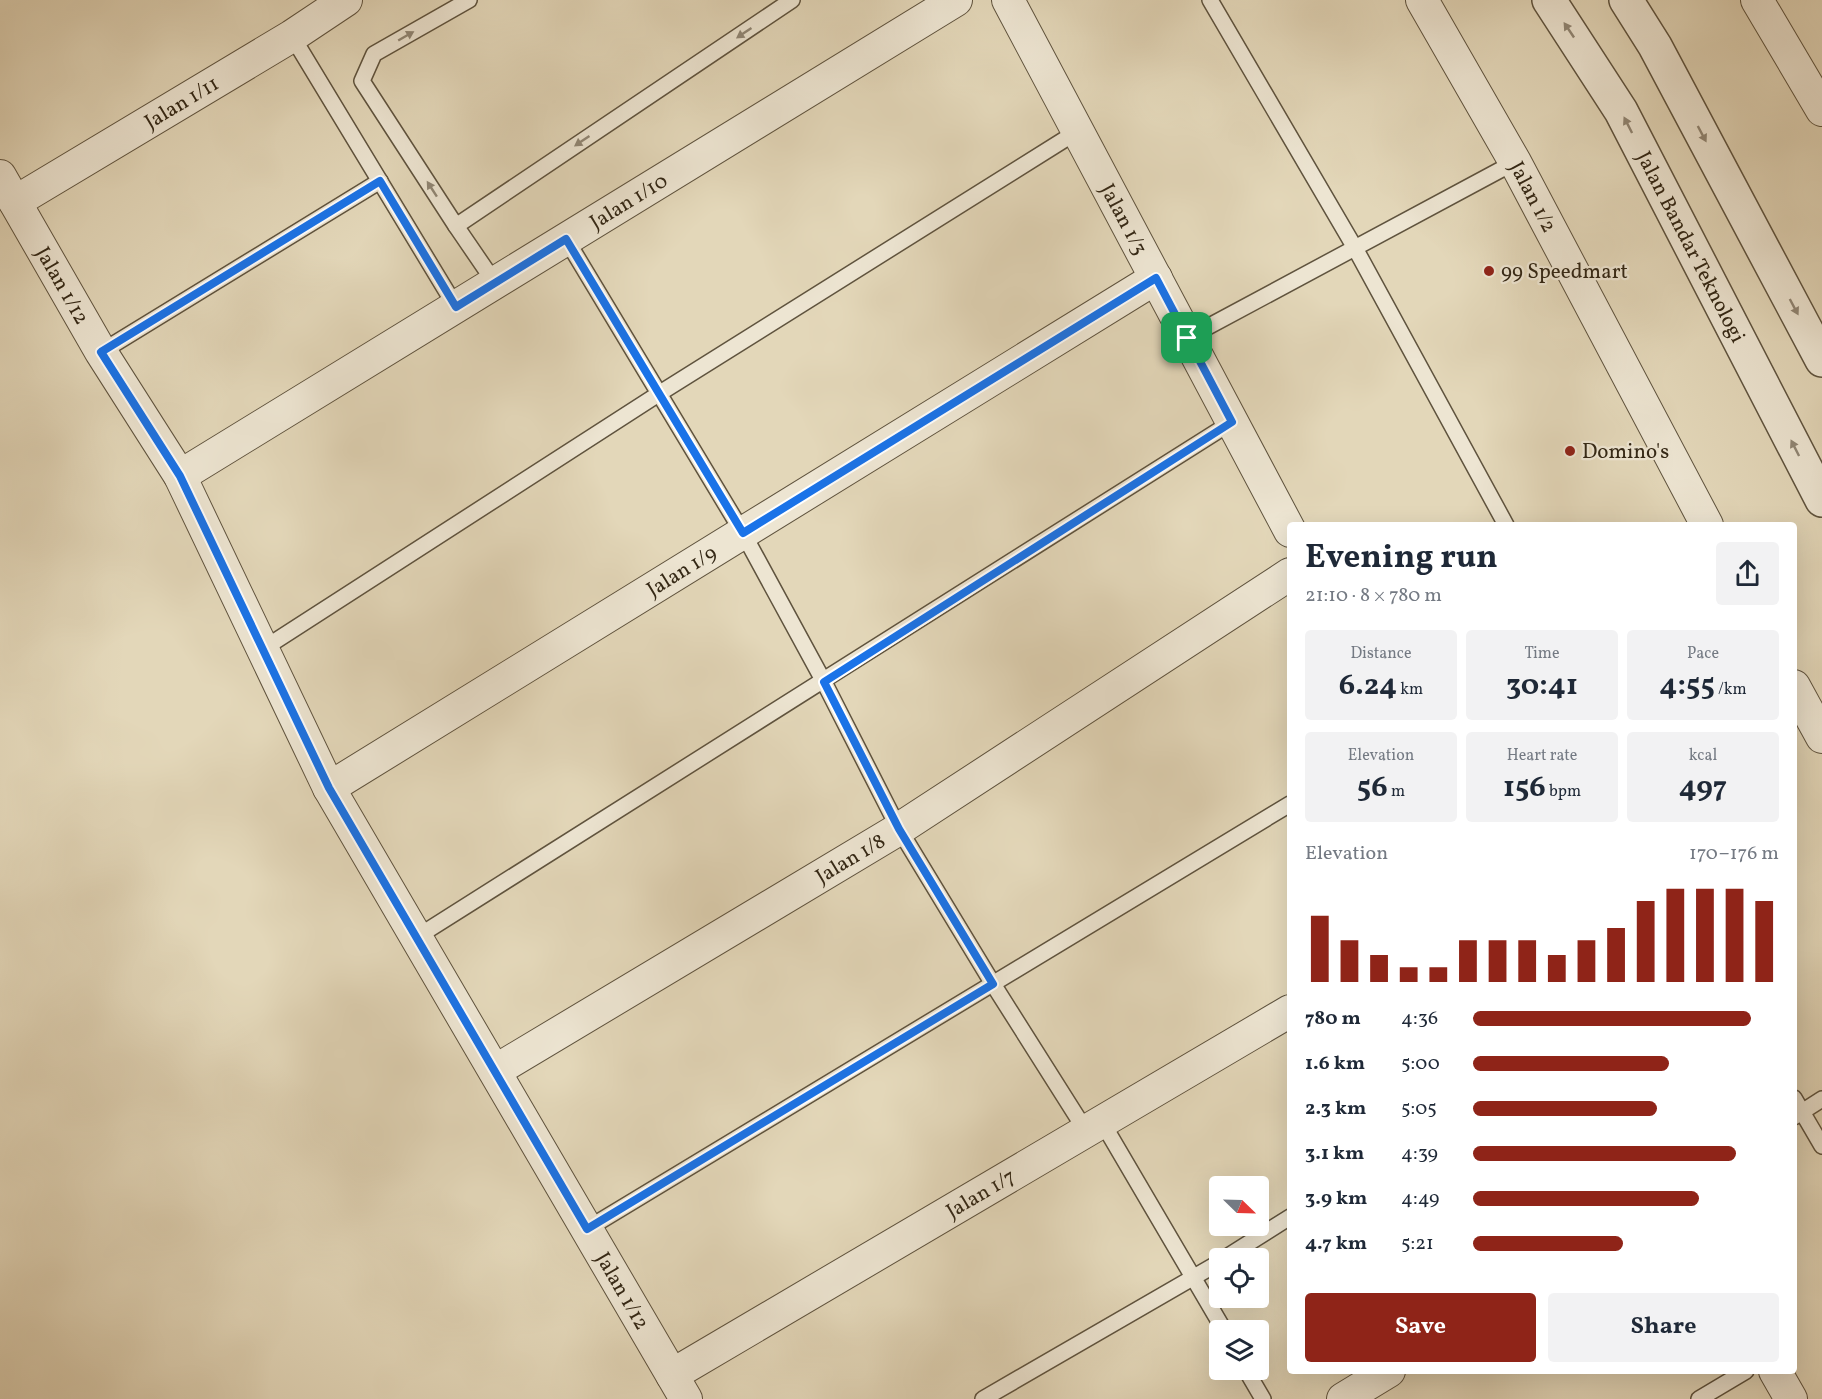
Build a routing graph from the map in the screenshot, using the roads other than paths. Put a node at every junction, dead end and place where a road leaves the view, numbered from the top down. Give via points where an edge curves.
1 (346, 0) edge
2 (469, 0) edge
3 (792, 0) edge
4 (956, 0) edge
5 (1008, 0) edge
6 (1210, 0) edge
7 (1422, 0) edge
8 (1549, 0) edge
9 (1626, 0) edge
10 (1757, 0) edge
11 (292, 36) junction
12 (1822, 110) edge
13 (1078, 131) junction
14 (1515, 162) junction
15 (380, 181) junction
16 (8, 189) edge
17 (456, 226) junction
18 (566, 239) junction
19 (1355, 248) junction
20 (1156, 278) junction
21 (495, 283) junction
22 (456, 307) junction
23 (1187, 338) junction
24 (101, 352) junction
25 (1822, 360) edge
26 (660, 393) junction
27 (1232, 422) junction
28 (180, 476) junction
29 (1822, 500) edge
30 (1504, 522) edge
31 (1705, 522) edge
32 (1287, 525) edge
33 (743, 533) junction
34 (1287, 576) edge
35 (262, 649) junction
36 (824, 682) junction
37 (1797, 691) edge
38 (1822, 737) edge
39 (329, 788) junction
40 (1287, 806) edge
41 (899, 829) junction
42 (417, 937) junction
43 (993, 984) junction
44 (1287, 1013) edge
45 (495, 1071) junction
46 (1822, 1099) edge
47 (1798, 1115) edge
48 (1094, 1126) junction
49 (1822, 1146) edge
50 (1287, 1219) edge
51 (587, 1229) junction
52 (1241, 1248) edge
53 (1209, 1269) edge
54 (1194, 1279) junction
55 (1218, 1320) edge
56 (1384, 1374) edge
57 (1741, 1374) edge
58 (1776, 1374) edge
59 (1252, 1380) edge
60 (679, 1387) edge
61 (983, 1399) edge
62 (1263, 1399) edge
63 (1343, 1399) edge
64 (1699, 1399) edge
65 (1791, 1399) edge

1 - 11 street, Jalan 1/11
17 -> 2 lane via 362,81 374,54
3 -> 17 lane
4 - 18 street, Jalan 1/10
5 - 13 street, Jalan 1/3
6 - 19 lane
7 - 14 street, Jalan 1/2
29 -> 8 street, Jalan Bandar Teknologi via 1621,111
9 -> 25 street via 1655,46
10 - 12 street
11 - 15 lane
11 - 16 street, Jalan 1/11
13 - 20 street, Jalan 1/3
13 - 26 lane
14 - 19 lane
14 - 31 street, Jalan 1/2
15 - 22 lane
15 - 24 lane
16 - 24 street, Jalan 1/12
17 - 21 lane
18 - 21 street, Jalan 1/10
18 - 26 lane
19 - 23 lane
19 - 30 lane
20 - 23 street, Jalan 1/3
20 - 33 street, Jalan 1/9
21 - 22 street, Jalan 1/10
22 - 28 street, Jalan 1/10
23 - 27 street, Jalan 1/3
24 - 28 street, Jalan 1/12
26 - 33 lane
26 - 35 lane
27 - 32 street, Jalan 1/3
27 - 36 lane
28 - 35 street, Jalan 1/12
33 - 36 lane
33 - 39 street, Jalan 1/9
34 - 41 street, Jalan 1/8
35 - 39 street, Jalan 1/12
36 - 41 lane
36 - 42 lane
37 - 38 street
39 - 42 street, Jalan 1/12
40 - 43 lane
41 - 43 lane
41 - 45 street, Jalan 1/8
42 - 45 street, Jalan 1/12
43 - 48 lane
43 - 51 lane
44 - 48 street, Jalan 1/7
45 - 51 street, Jalan 1/12
46 - 47 lane
47 - 49 lane
48 - 54 lane
48 - 60 street, Jalan 1/7
50 - 52 lane
51 - 60 street, Jalan 1/12
53 - 54 lane
54 - 55 lane
54 - 61 lane
56 - 63 street
57 - 64 lane
58 - 65 street
59 - 62 lane

